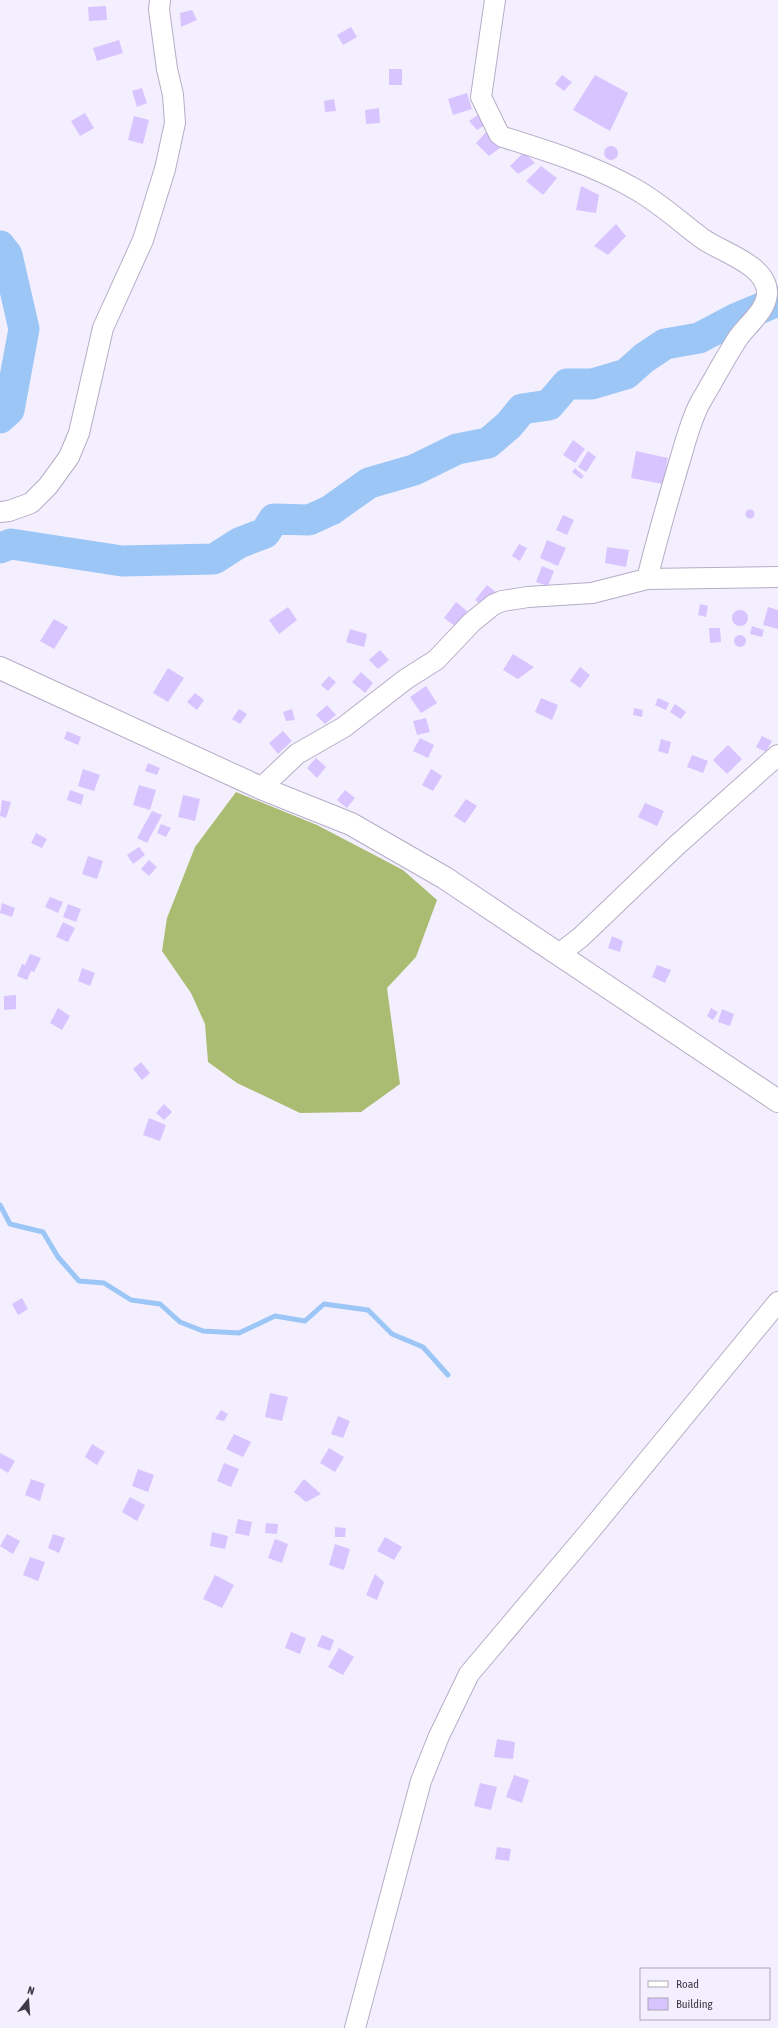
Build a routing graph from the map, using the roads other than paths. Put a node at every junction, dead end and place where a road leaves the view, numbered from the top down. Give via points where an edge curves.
1 (160, 0) edge
2 (494, 0) edge
3 (0, 512) edge
4 (778, 577) edge
5 (647, 579) junction
6 (0, 668) edge
7 (778, 755) edge
8 (261, 788) junction
9 (559, 954) junction
10 (778, 1101) edge
11 (778, 1302) edge
12 (355, 2028) edge

1 - 3 street via 159,10 175,114 174,133 143,240 103,328 80,433 70,457 31,503
2 - 5 street via 481,97 499,134 590,166 635,189 666,209 704,240 753,268 766,284 765,302 738,339 692,419
4 - 5 street
5 - 8 street via 596,592 512,599 493,605 472,622 436,660 406,679 344,727 297,754
6 - 8 street
7 - 9 street via 676,846 581,937
8 - 9 street via 351,824 445,878
9 - 10 street
11 - 12 street via 469,1674 421,1781

